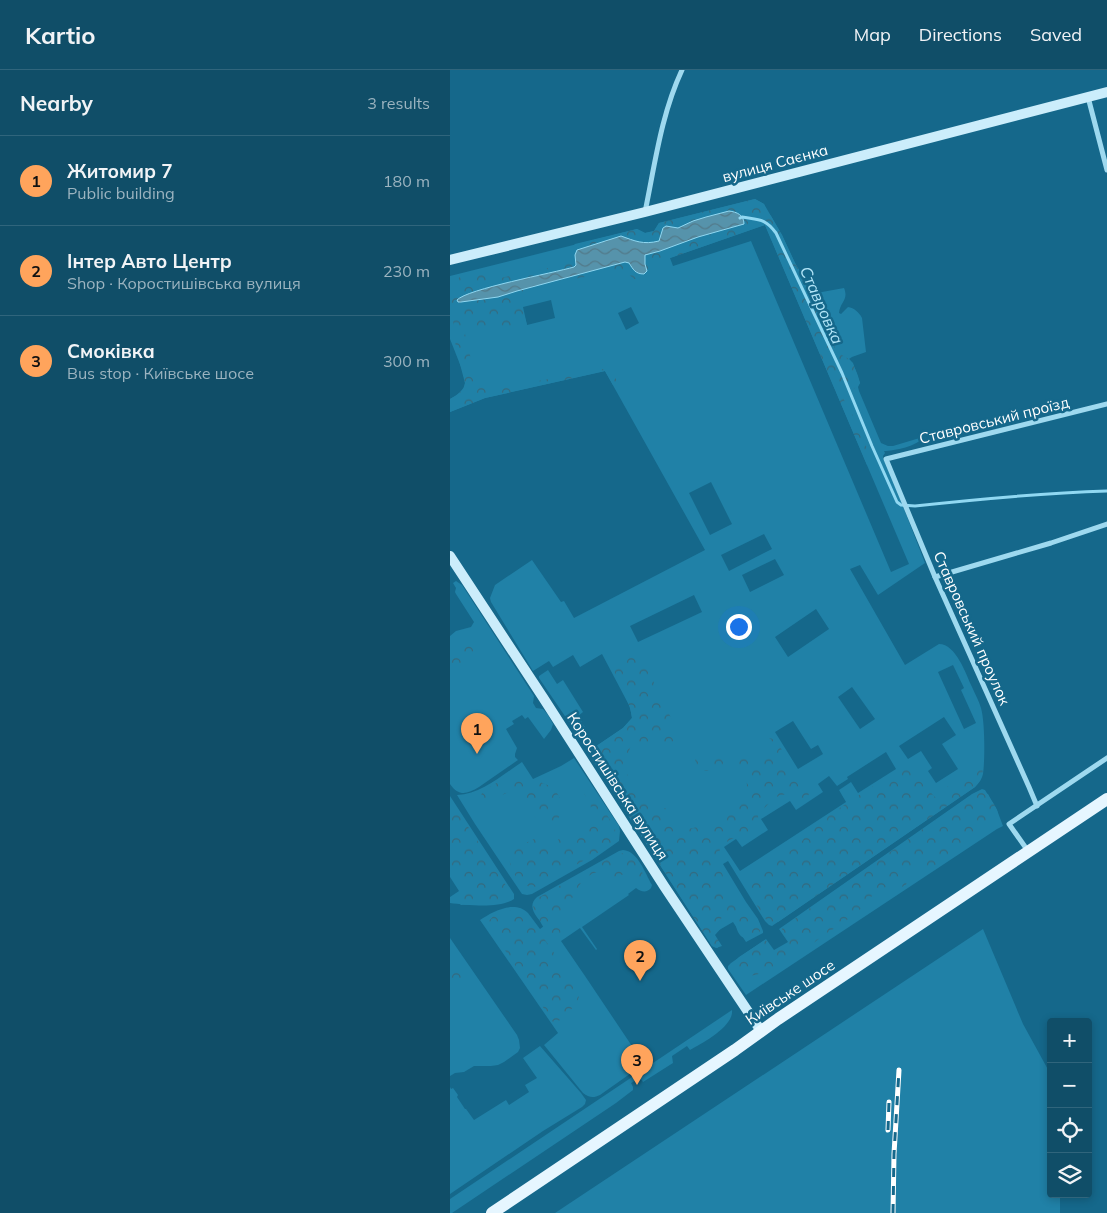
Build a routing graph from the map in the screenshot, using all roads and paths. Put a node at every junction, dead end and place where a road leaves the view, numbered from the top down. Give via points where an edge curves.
1 (682, 70) edge
2 (1107, 92) edge
3 (1088, 97) junction
4 (1107, 170) edge
5 (645, 212) junction
6 (450, 260) edge
7 (1107, 404) edge
8 (886, 459) joint
9 (1107, 524) edge
10 (450, 556) edge
11 (935, 576) junction
12 (1107, 758) edge
13 (1107, 799) edge
14 (1037, 806) junction
15 (1028, 852) junction
16 (761, 1031) junction
17 (492, 1213) edge

1 - 5 street via 665,114
2 - 3 street, вулиця Саєнка
3 - 4 street
3 - 5 street, вулиця Саєнка
5 - 6 street, вулиця Саєнка
7 - 8 street, Ставровський проїзд
8 - 11 street, Ставровський проулок
9 - 11 street
10 - 16 street, Коростишівська вулиця
11 - 14 street, Ставровський проулок
12 - 14 street
13 - 15 main road, Київське шосе
14 - 15 street via 1009,824
15 - 16 main road, Київське шосе
16 - 17 main road, Київське шосе

